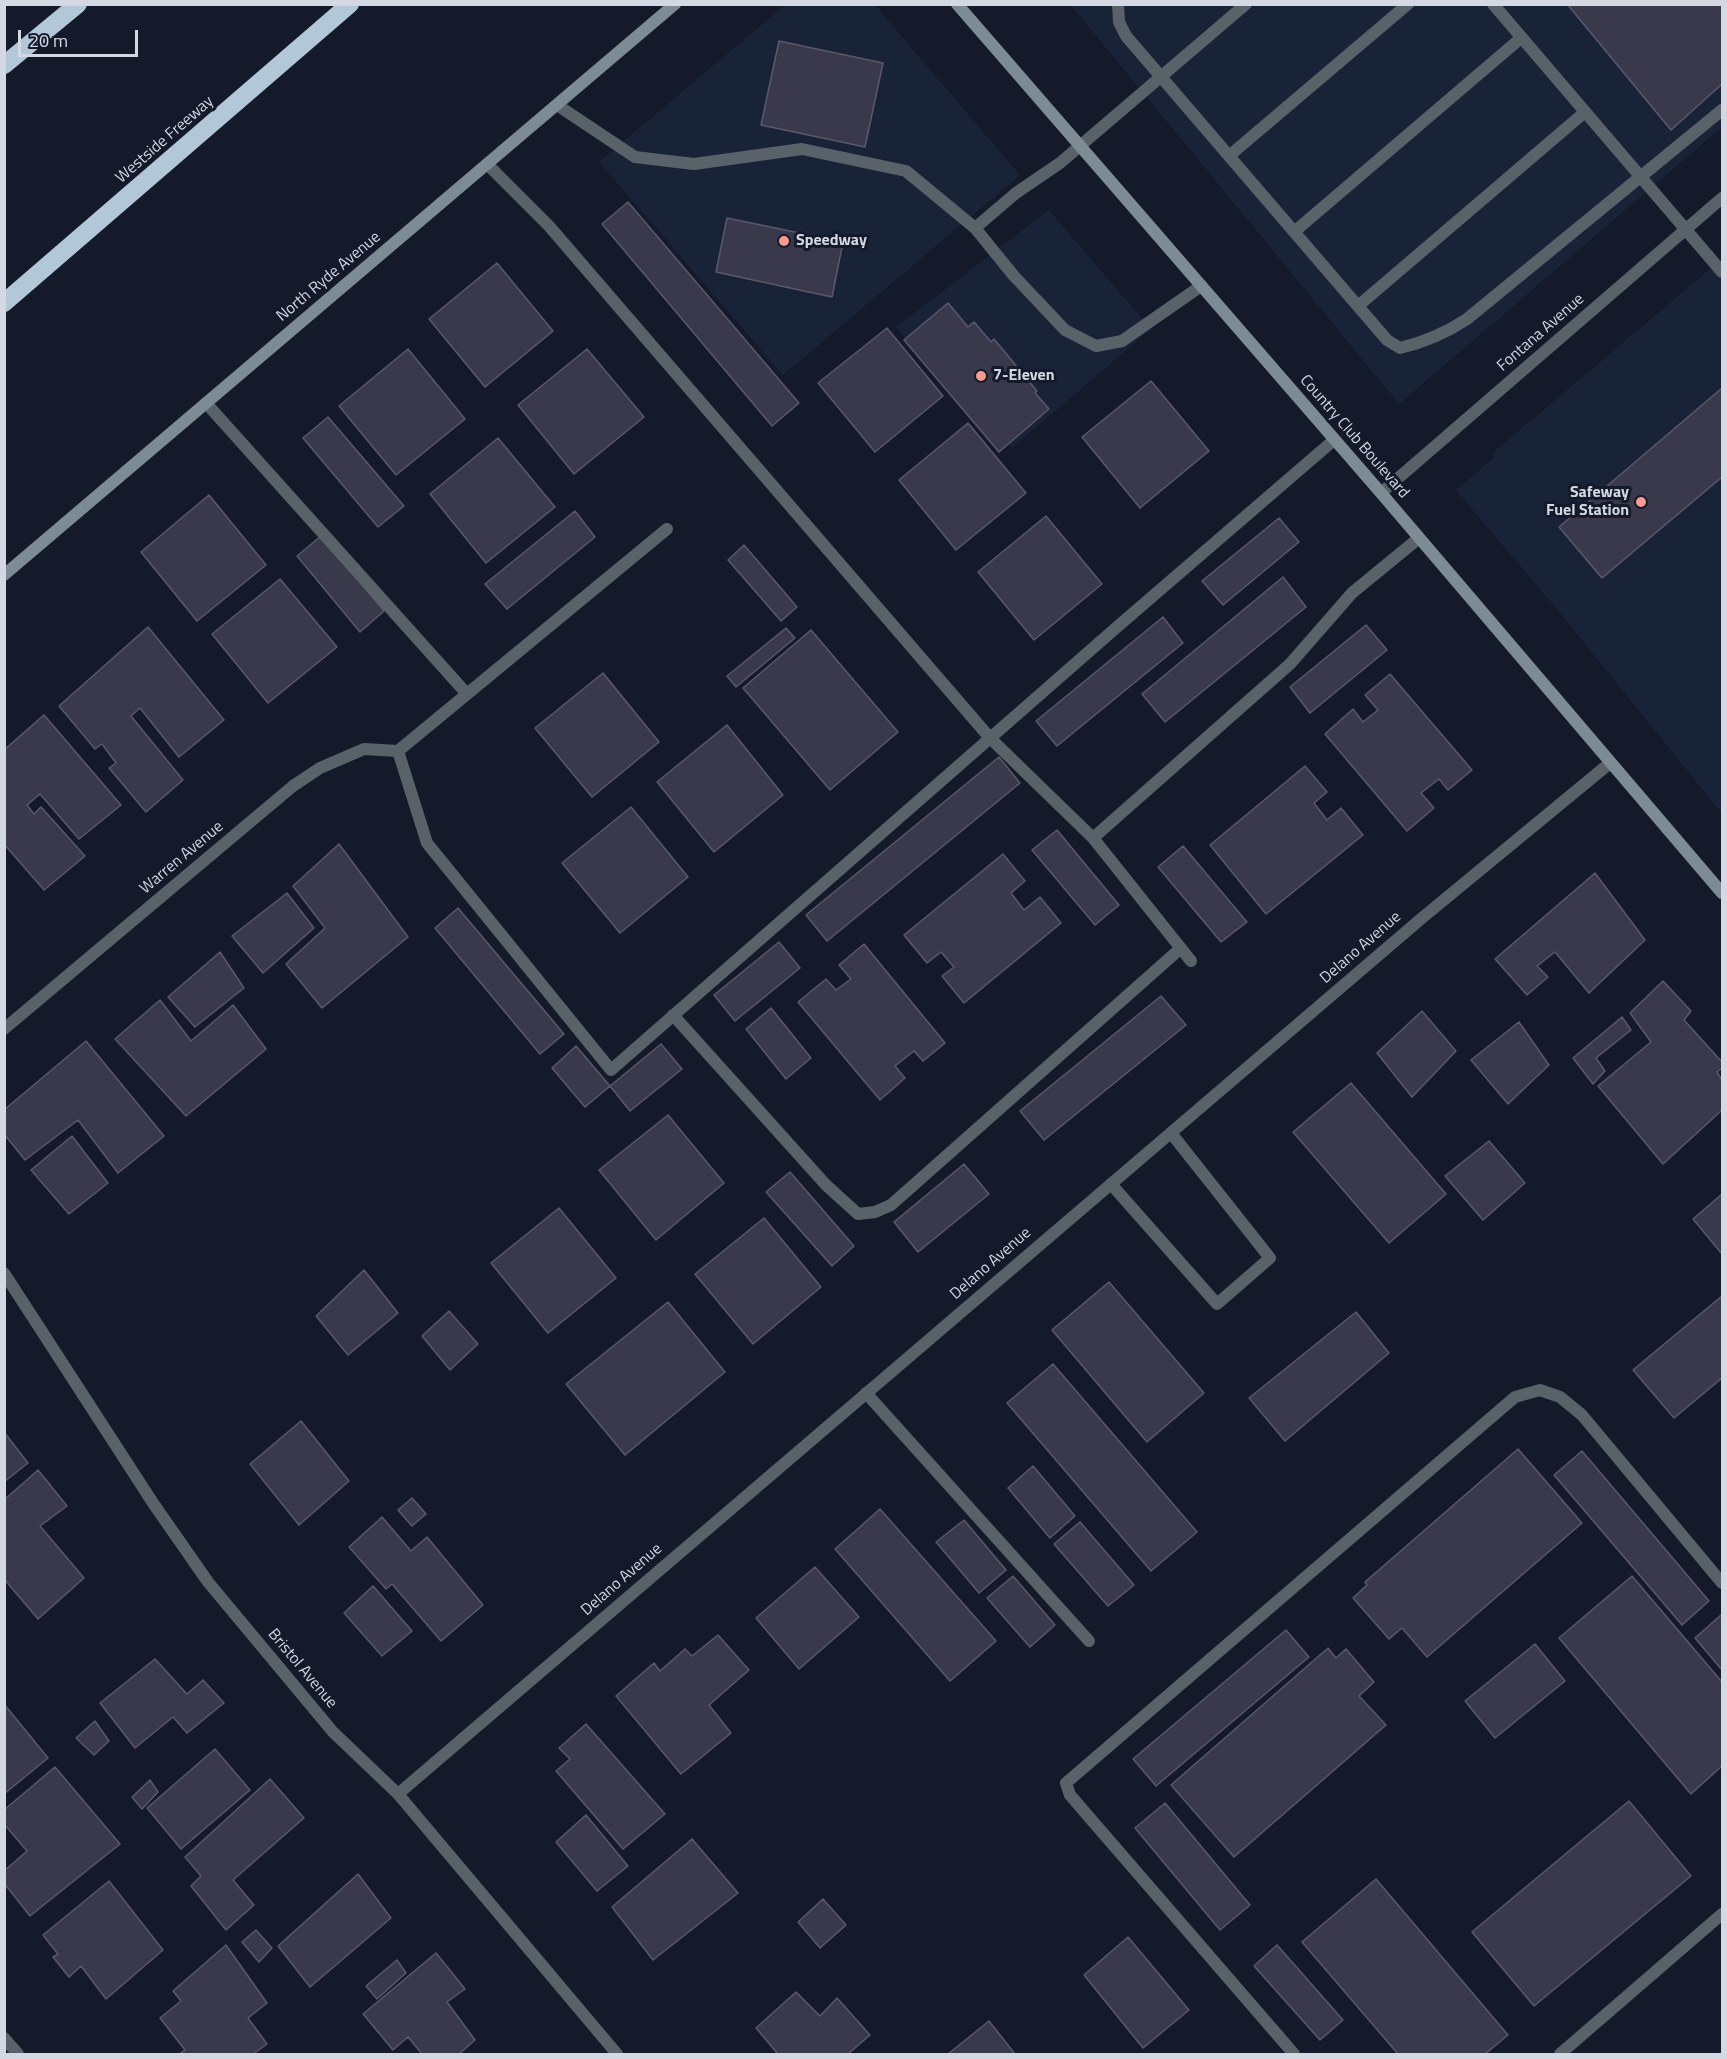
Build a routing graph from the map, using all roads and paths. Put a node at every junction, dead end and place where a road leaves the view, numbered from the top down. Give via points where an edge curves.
1 (78, 4) edge
2 (350, 4) edge
3 (675, 4) edge
4 (957, 4) edge
5 (1118, 4) edge
6 (1246, 4) edge
7 (1408, 4) edge
8 (1493, 4) edge
9 (1521, 38) junction
10 (4, 65) edge
11 (1162, 78) junction
12 (557, 105) junction
13 (1722, 110) edge
14 (1585, 112) junction
15 (1080, 146) junction
16 (1229, 156) junction
17 (487, 164) junction
18 (1641, 178) junction
19 (1722, 198) edge
20 (975, 228) junction
21 (1685, 230) junction
22 (1294, 232) junction
23 (1722, 272) edge
24 (1201, 286) junction
25 (4, 303) edge
26 (1358, 306) junction
27 (206, 403) junction
28 (1334, 440) junction
29 (1381, 493) junction
30 (668, 529) dead end
31 (1419, 538) junction
32 (4, 575) edge
33 (467, 694) junction
34 (990, 738) junction
35 (398, 751) junction
36 (1610, 763) junction
37 (1093, 838) junction
38 (1722, 893) edge
39 (1181, 948) junction
40 (1191, 961) dead end
41 (673, 1015) junction
42 (4, 1029) edge
43 (1171, 1132) junction
44 (1111, 1184) junction
45 (4, 1273) edge
46 (866, 1393) junction
47 (1722, 1583) edge
48 (1089, 1641) dead end
49 (398, 1794) junction
50 (1722, 1914) edge
51 (4, 2038) edge
52 (18, 2055) edge
53 (616, 2055) edge
54 (1294, 2055) edge
55 (1560, 2055) edge

1 - 10 highway
2 - 25 highway, Westside Freeway
3 - 12 street, North Ryde Avenue
4 - 15 street, Country Club Boulevard
5 - 11 street via 1119,22 1126,36
6 - 11 street
7 - 16 street
8 - 9 street
9 - 14 street
9 - 22 street
11 - 15 street
11 - 16 street
12 - 17 street, North Ryde Avenue
12 - 20 street via 635,157 694,164 802,149 906,171
13 - 18 street
14 - 18 street
14 - 26 street
15 - 20 street
15 - 24 street, Country Club Boulevard
16 - 22 street
17 - 27 street, North Ryde Avenue
17 - 34 street via 549,226
18 - 21 street
18 - 26 street via 1447,332 1400,348 1387,340
19 - 21 street, Fontana Avenue
20 - 24 street via 1065,330 1096,346 1122,340
21 - 23 street
21 - 29 street, Fontana Avenue
22 - 26 street
24 - 28 street, Country Club Boulevard
27 - 32 street, North Ryde Avenue
27 - 33 street
28 - 29 street, Country Club Boulevard
28 - 34 street
29 - 31 street, Country Club Boulevard
30 - 33 street
31 - 36 street, Country Club Boulevard
31 - 37 street via 1352,593 1290,664
33 - 35 street
34 - 37 street
34 - 41 street
35 - 41 street via 427,843 611,1070
35 - 42 street, Warren Avenue via 364,749 320,768 293,786
36 - 38 street, Country Club Boulevard
36 - 43 street, Delano Avenue
37 - 39 street
39 - 40 street
39 - 41 street via 891,1205 875,1212 858,1214 826,1185
43 - 44 street, Delano Avenue
43 - 44 street via 1270,1258 1217,1304
44 - 46 street, Delano Avenue
45 - 49 street, Bristol Avenue via 208,1582 333,1732
46 - 48 street
46 - 49 street, Delano Avenue
47 - 54 street via 1582,1415 1560,1396 1540,1390 1515,1397 1066,1783 1070,1795
49 - 53 street, Bristol Avenue
50 - 55 street
51 - 52 street

